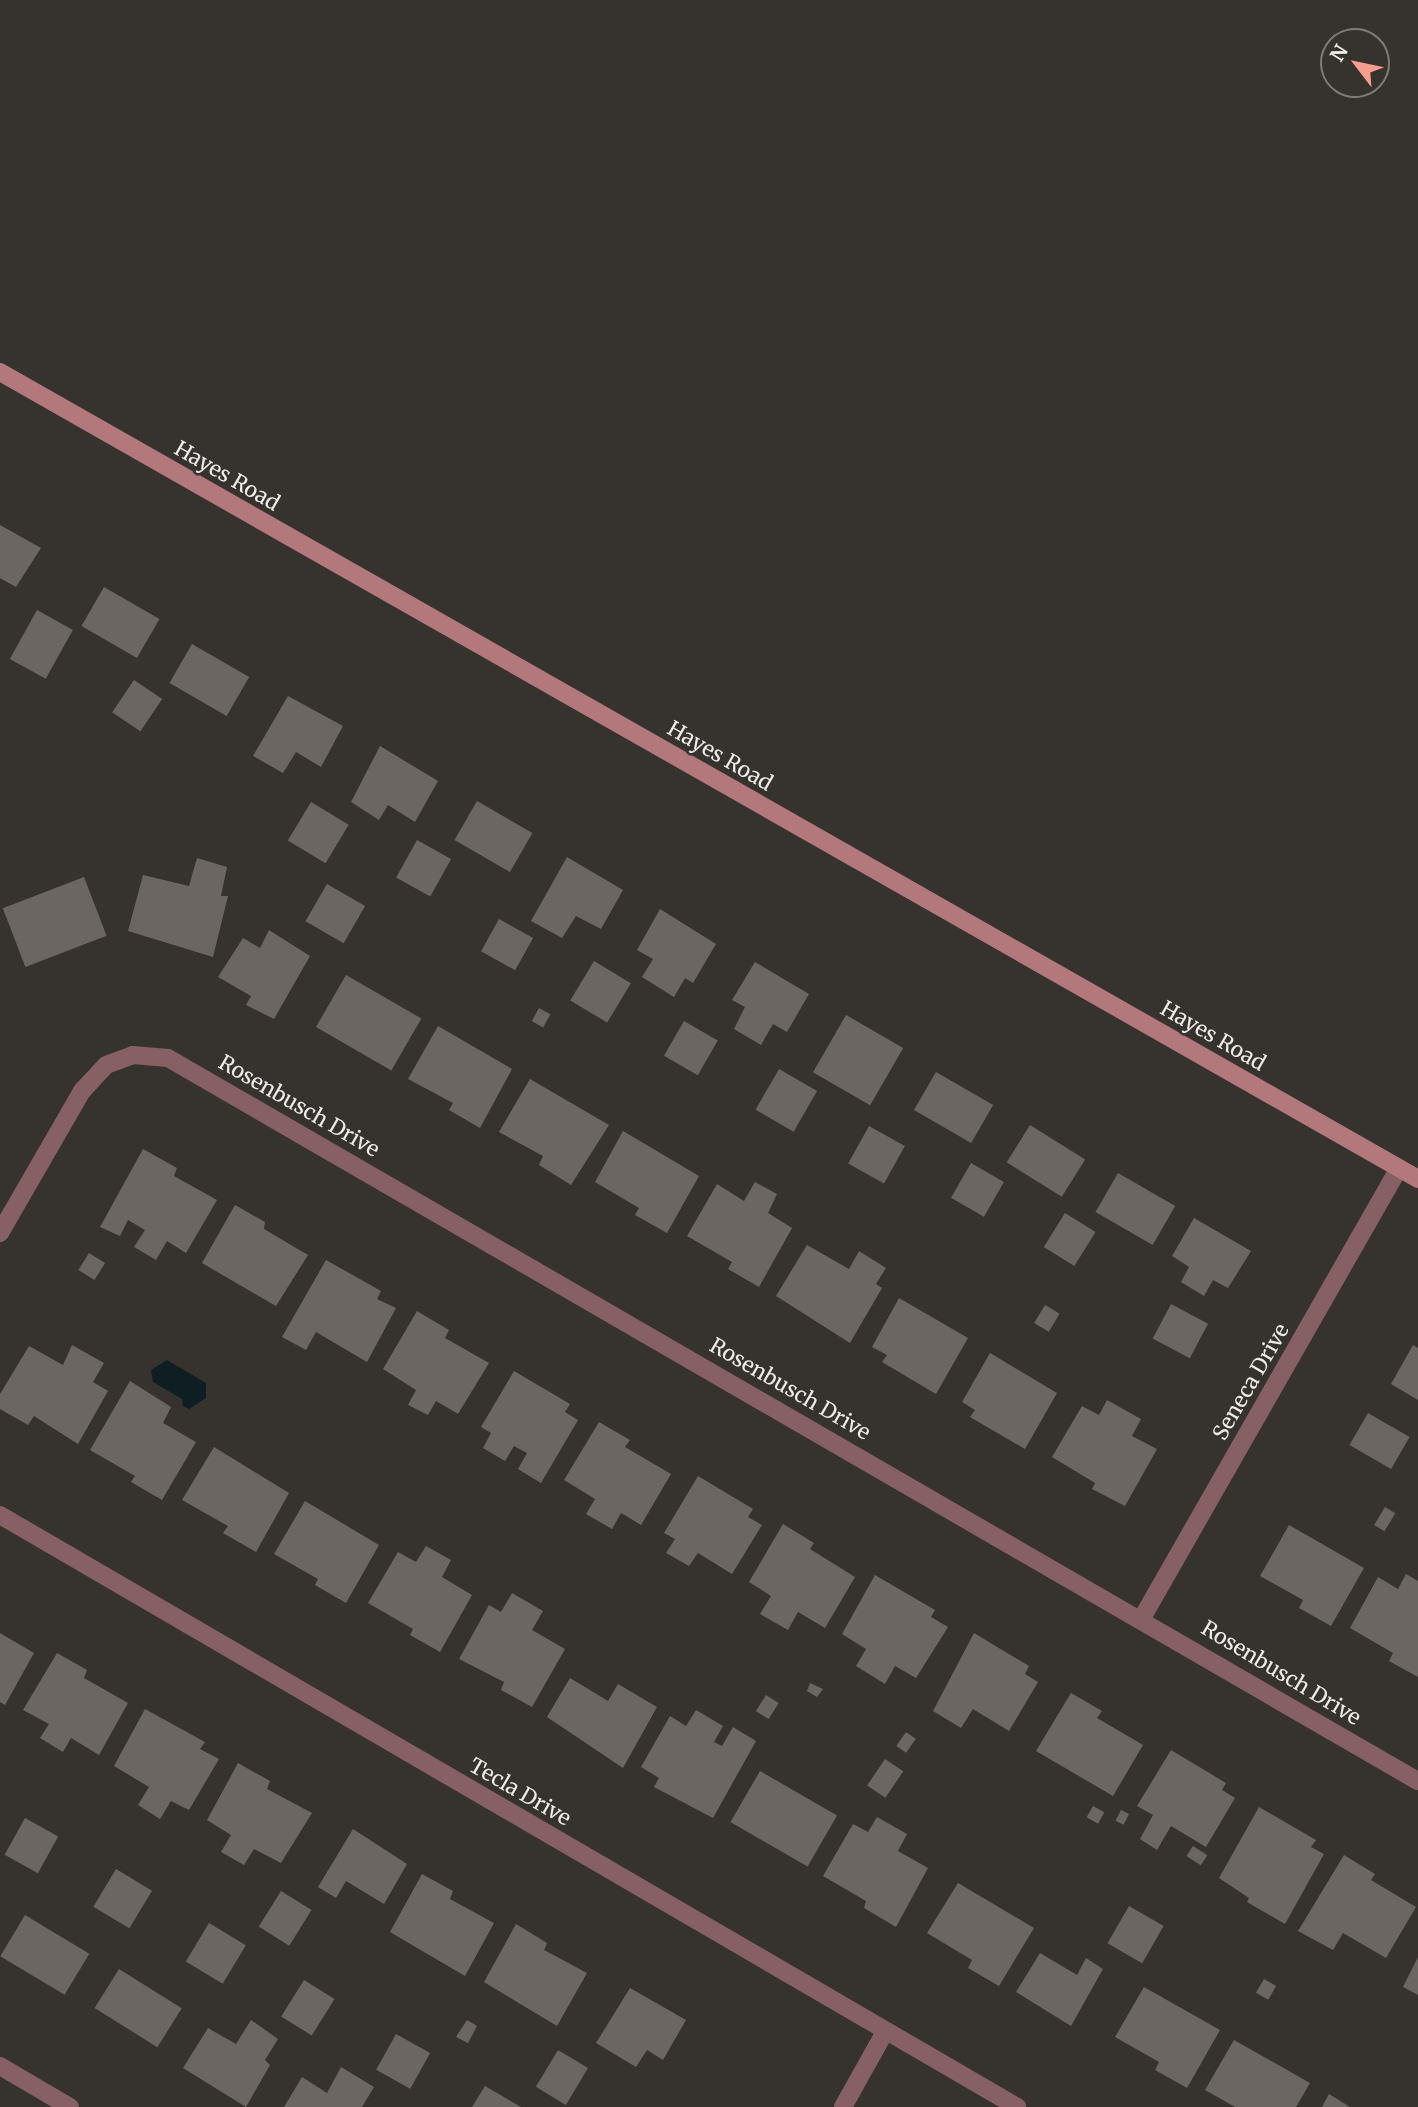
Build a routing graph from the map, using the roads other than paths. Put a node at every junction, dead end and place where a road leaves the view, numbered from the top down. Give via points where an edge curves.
1 (0, 372) edge
2 (1399, 1168) junction
3 (1418, 1179) edge
4 (0, 1233) edge
5 (0, 1515) edge
6 (1142, 1618) junction
7 (1418, 1781) edge
8 (885, 2032) junction
9 (0, 2067) edge
10 (70, 2107) edge
11 (842, 2107) edge
12 (1017, 2107) edge

1 - 2 street, Hayes Road
2 - 3 street, Hayes Road
2 - 6 street, Seneca Drive
4 - 6 street, Rosenbusch Drive via 82,1091 106,1065 133,1055 168,1058
5 - 8 street, Tecla Drive
6 - 7 street, Rosenbusch Drive
8 - 11 street
8 - 12 street, Tecla Drive
9 - 10 street

